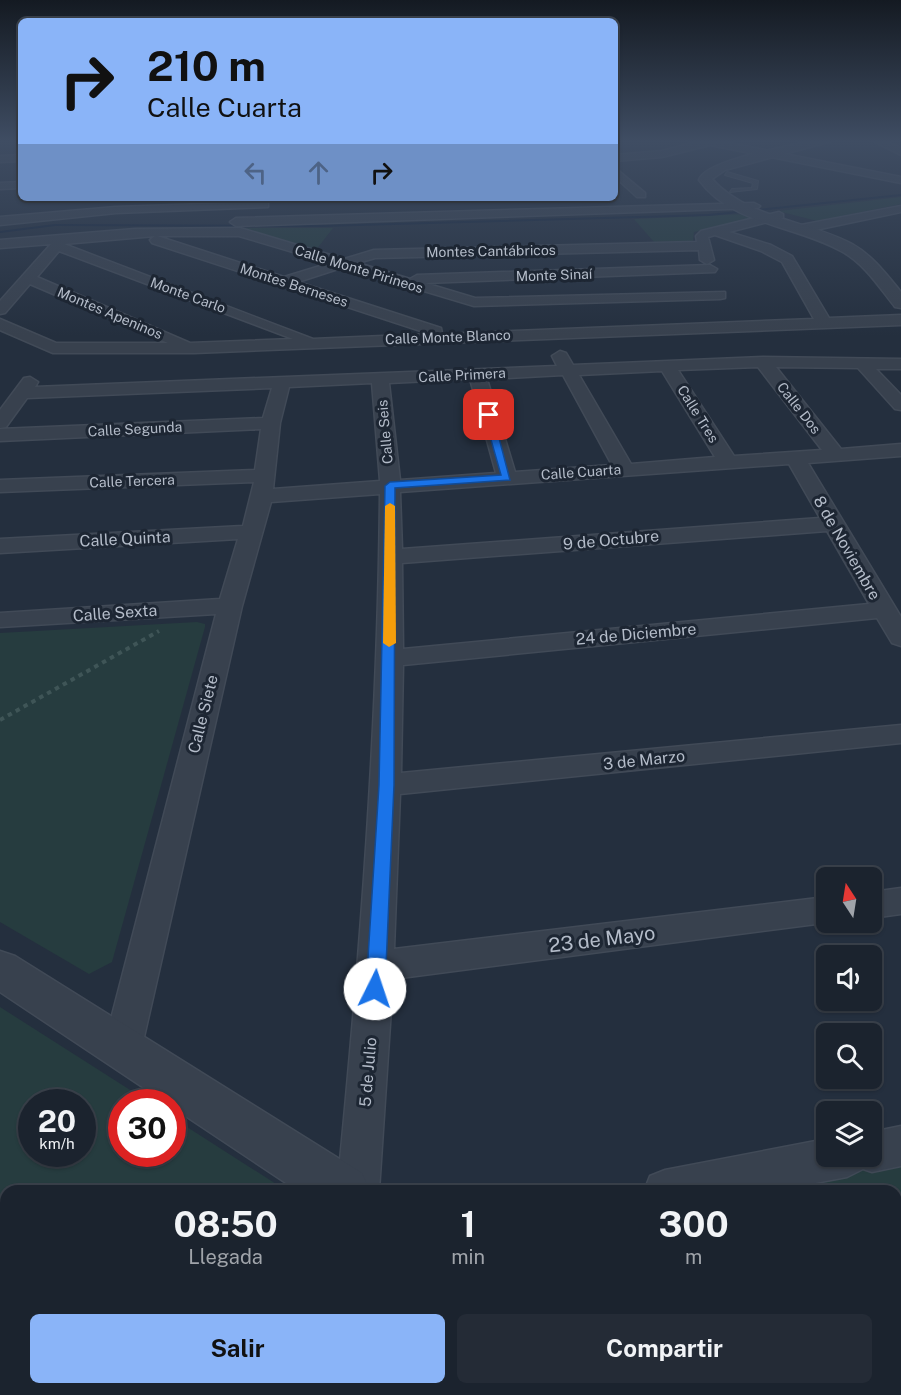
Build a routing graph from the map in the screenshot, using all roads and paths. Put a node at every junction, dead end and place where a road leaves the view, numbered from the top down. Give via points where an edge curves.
1 (229, 206) edge
2 (232, 206) edge
3 (313, 206) edge
4 (443, 206) edge
5 (746, 206) edge
6 (752, 206) edge
7 (901, 209) edge
8 (759, 211) junction
9 (70, 216) junction
10 (128, 216) junction
11 (866, 216) junction
12 (447, 217) junction
13 (0, 221) edge
14 (310, 222) junction
15 (897, 226) dead end
16 (808, 228) junction
17 (714, 231) junction
18 (135, 233) junction
19 (58, 242) junction
20 (0, 244) edge
21 (704, 246) junction
22 (880, 254) dead end
23 (339, 263) junction
24 (710, 269) junction
25 (27, 278) junction
26 (398, 280) junction
27 (282, 282) junction
28 (901, 303) edge
29 (0, 310) edge
30 (725, 311) junction
31 (901, 320) edge
32 (824, 323) junction
33 (0, 324) edge
34 (548, 334) junction
35 (453, 336) junction
36 (320, 344) junction
37 (52, 348) junction
38 (194, 348) junction
39 (763, 362) junction
40 (861, 362) junction
41 (901, 364) edge
42 (41, 366) dead end
43 (667, 366) junction
44 (567, 370) junction
45 (477, 374) junction
46 (380, 379) junction
47 (282, 382) junction
48 (901, 405) edge
49 (0, 423) edge
50 (271, 423) junction
51 (0, 435) edge
52 (901, 450) edge
53 (834, 453) junction
54 (795, 457) junction
55 (728, 462) junction
56 (624, 469) junction
57 (507, 477) junction
58 (0, 486) edge
59 (263, 486) junction
60 (390, 486) junction
61 (832, 524) junction
62 (249, 532) junction
63 (0, 546) edge
64 (389, 557) junction
65 (230, 606) junction
66 (883, 610) junction
67 (0, 620) edge
68 (162, 629) dead end
69 (901, 638) edge
70 (389, 658) junction
71 (0, 720) edge
72 (901, 734) edge
73 (387, 785) junction
74 (901, 902) edge
75 (882, 904) edge
76 (816, 912) edge
77 (377, 966) junction
78 (0, 969) edge
79 (123, 1046) junction
80 (901, 1146) edge
81 (882, 1150) edge
82 (816, 1162) edge
83 (335, 1185) edge
84 (359, 1185) edge
85 (696, 1185) edge

1 - 9 street via 116,210
2 - 10 street
3 - 14 street
4 - 12 street
5 - 8 street
6 - 8 street
7 - 11 street
8 - 12 street
8 - 16 street
8 - 17 street
9 - 10 street
9 - 13 street
10 - 14 street via 135,223
11 - 15 street
11 - 16 street
12 - 14 street
16 - 22 street via 854,240
16 - 28 street via 858,254
17 - 21 street via 702,236
17 - 32 street via 787,259
18 - 19 street, Calle Monte Pirineos
18 - 23 street, Calle Monte Pirineos via 240,232
18 - 27 street, Montes Berneses
19 - 20 street, Calle Monte Pirineos
19 - 25 street
19 - 36 street, Monte Carlo
21 - 23 street, Montes Cantábricos via 374,254
21 - 24 street
23 - 26 street, Calle Monte Pirineos
23 - 27 street, Montes Cantábricos
24 - 26 street, Monte Sinaí
24 - 30 street
25 - 29 street
25 - 38 street, Montes Apeninos
26 - 30 street, Calle Monte Pirineos via 461,300
27 - 35 street, Montes Berneses
30 - 32 street, Calle Monte Blanco
30 - 34 street, Calle Monte Blanco
31 - 32 street, Calle Monte Blanco
33 - 37 street, Calle Monte Blanco
34 - 35 street, Calle Monte Blanco
34 - 44 street
35 - 36 street, Calle Monte Blanco
36 - 38 street, Calle Monte Blanco
37 - 38 street, Calle Monte Blanco
37 - 42 street
39 - 40 street, Calle Primera
39 - 43 street, Calle Primera
39 - 53 street, Calle Dos
40 - 41 street, Calle Primera
40 - 48 street
43 - 44 street, Calle Primera
43 - 55 street, Calle Tres
44 - 45 street, Calle Primera
44 - 56 street
45 - 46 street, Calle Primera
45 - 57 street
46 - 47 street, Calle Primera
46 - 60 street, Calle Seis
47 - 49 street, Calle Primera via 26,387
47 - 50 street, Calle Siete
50 - 51 street, Calle Segunda
50 - 59 street, Calle Siete
52 - 53 street, Calle Cuarta
53 - 54 street, Calle Cuarta
54 - 55 street, Calle Cuarta
54 - 61 street, 8 de Noviembre
55 - 56 street, Calle Cuarta
56 - 57 street, Calle Cuarta
57 - 60 street, Calle Cuarta
58 - 59 street, Calle Tercera
59 - 60 street, Calle Cuarta
59 - 62 street, Calle Siete
60 - 64 street, 5 de Julio
61 - 64 street, 9 de Octubre
61 - 66 street, 8 de Noviembre
62 - 63 street, Calle Quinta
62 - 65 street, Calle Siete
64 - 70 street, 5 de Julio
65 - 67 street, Calle Sexta
65 - 79 street, Calle Siete
66 - 69 street, 8 de Noviembre
66 - 70 street, 24 de Diciembre
68 - 71 path
70 - 73 street, 5 de Julio
72 - 73 street, 3 de Marzo
73 - 77 street, 5 de Julio
74 - 75 street
76 - 77 street, 23 de Mayo
77 - 84 street, 5 de Julio
78 - 79 street
79 - 83 street
80 - 81 street
82 - 85 street

